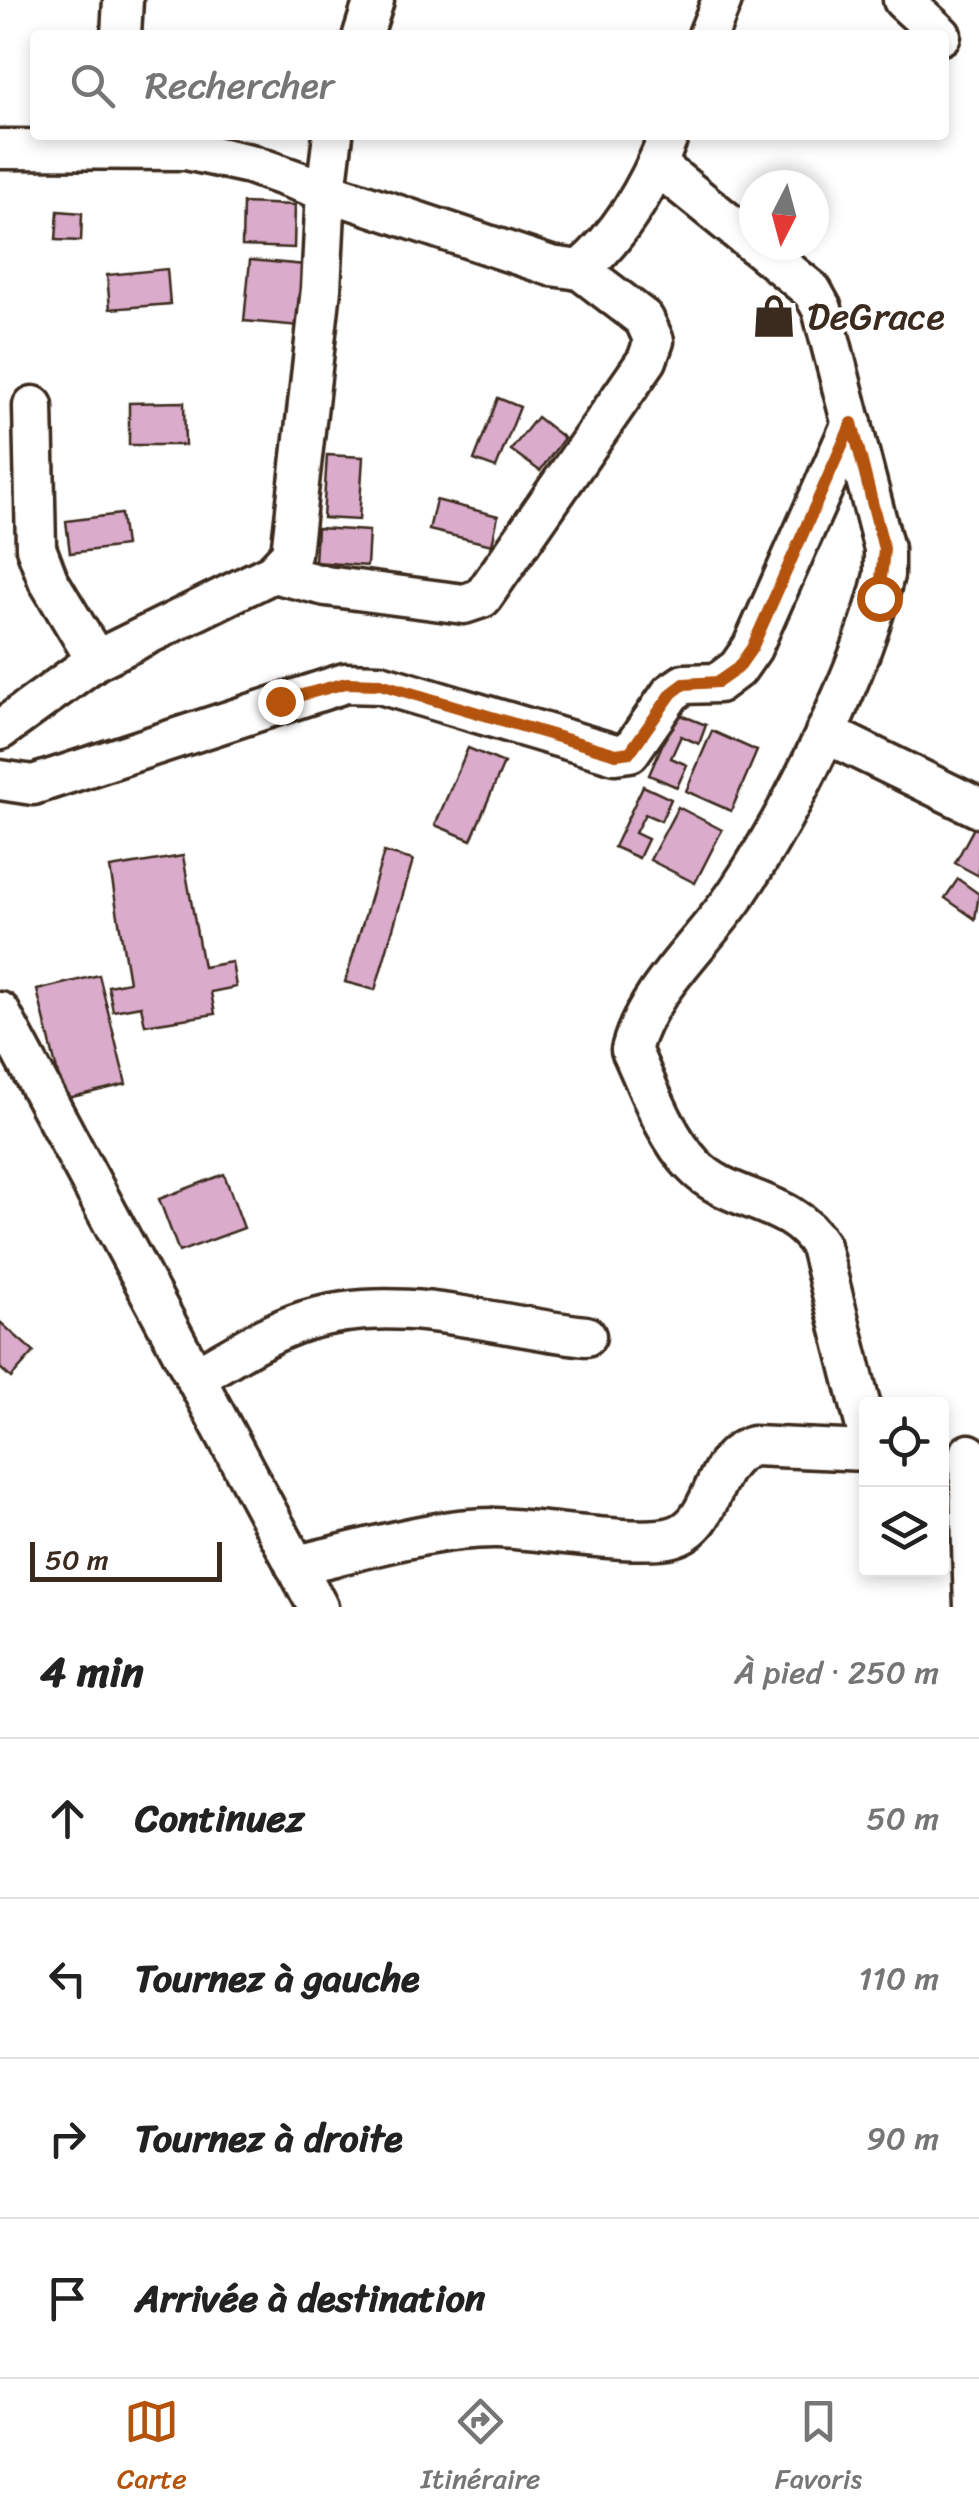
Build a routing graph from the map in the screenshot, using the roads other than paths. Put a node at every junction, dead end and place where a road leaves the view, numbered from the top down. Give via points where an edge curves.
1 (123, 0) edge
2 (374, 0) edge
3 (722, 0) edge
4 (903, 0) edge
5 (120, 30) edge
6 (365, 30) edge
7 (710, 30) edge
8 (936, 30) edge
9 (332, 140) edge
10 (114, 141) edge
11 (0, 148) edge
12 (663, 150) edge
13 (326, 191) junction
14 (739, 228) edge
15 (775, 260) edge
16 (580, 270) junction
17 (33, 406) dead end
18 (852, 423) junction
19 (273, 572) junction
20 (96, 660) junction
21 (0, 730) edge
22 (825, 734) junction
23 (0, 780) edge
24 (979, 808) edge
25 (0, 1012) edge
26 (586, 1336) dead end
27 (194, 1377) junction
28 (859, 1399) edge
29 (859, 1450) edge
30 (963, 1454) edge
31 (294, 1565) junction
32 (318, 1607) edge
33 (974, 1607) edge

1 - 5 street
2 - 6 street
3 - 7 street
4 - 8 street
9 - 13 street
10 - 11 street
10 - 13 street via 250,164
12 - 14 street
12 - 16 street via 613,242
13 - 16 street
13 - 19 street via 297,530 291,554
15 - 18 street via 812,290 822,309
16 - 19 street via 644,319 654,340 647,360 482,598 464,604 326,586
17 - 20 street via 36,548
18 - 22 street via 884,549 884,575
18 - 23 street via 752,648 718,682 684,684 672,693 630,752 616,754 380,684 346,683 33,785
19 - 20 street
20 - 21 street
22 - 24 street
22 - 28 street via 738,891 648,1012 631,1050 671,1135 694,1166 809,1228 820,1246
25 - 27 street
26 - 27 street via 453,1312 386,1310 309,1319
27 - 31 street
29 - 31 street via 736,1451 697,1522 667,1539 471,1529
30 - 33 street
31 - 32 street

